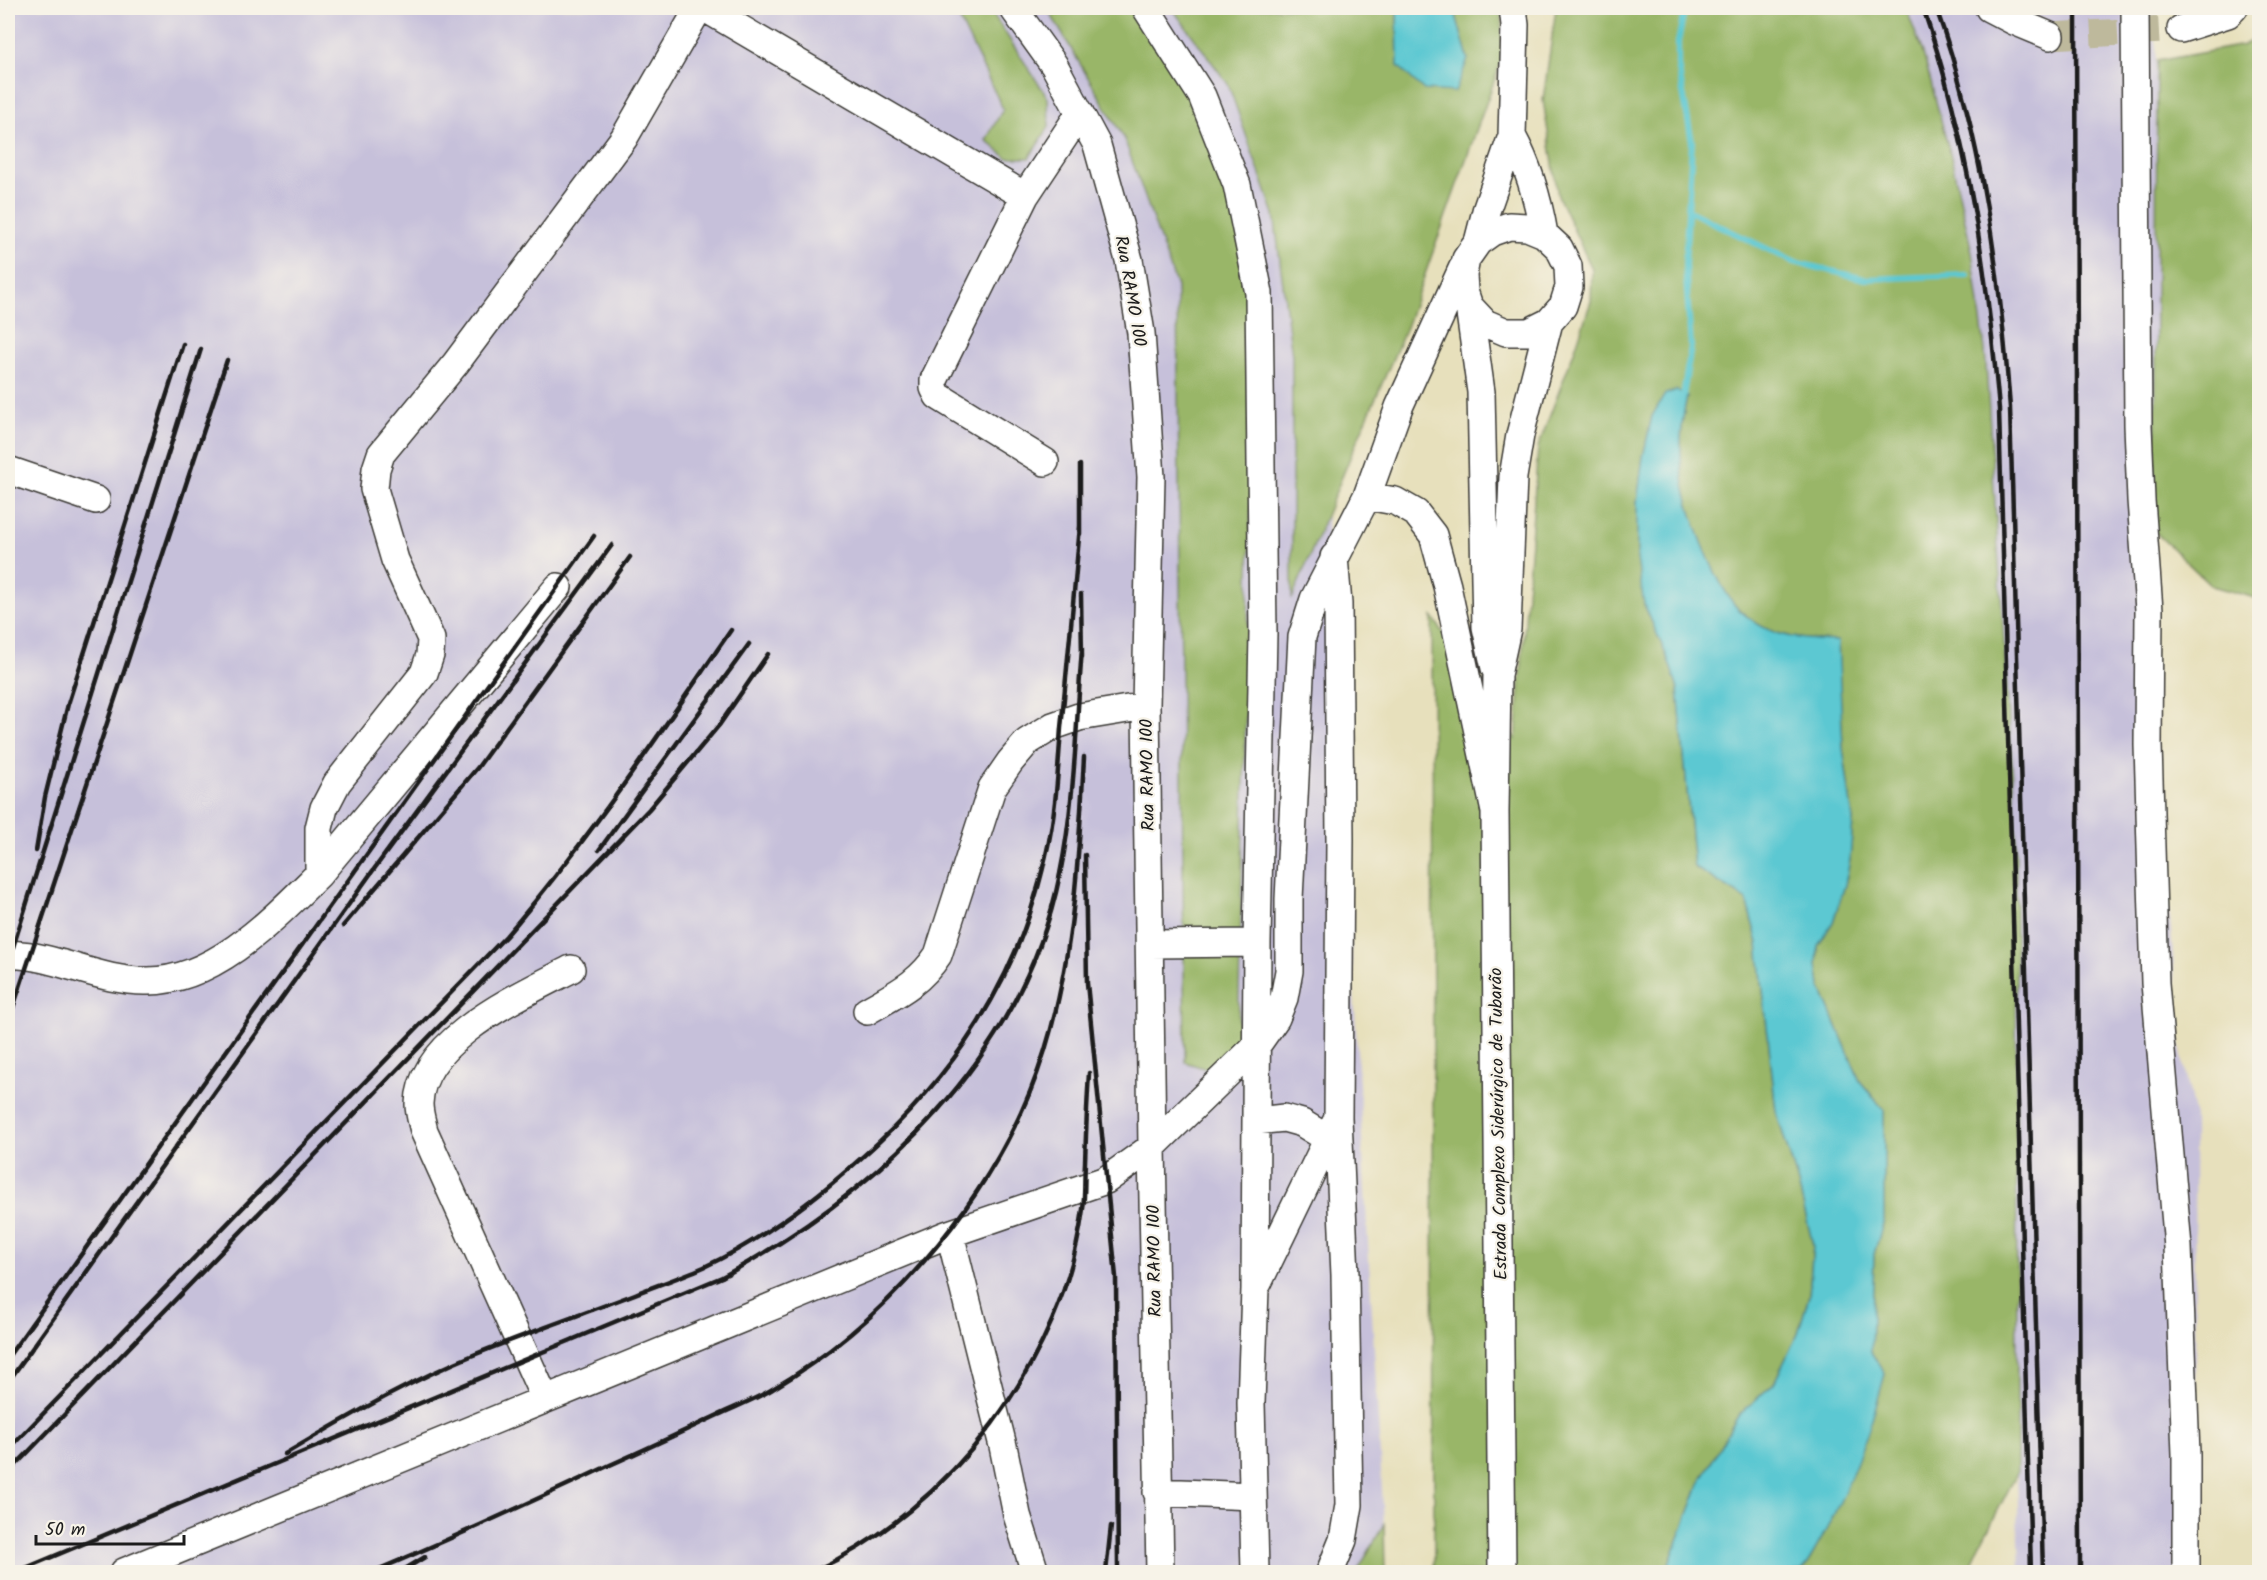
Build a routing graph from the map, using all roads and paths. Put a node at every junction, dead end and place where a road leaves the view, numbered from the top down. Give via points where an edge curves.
1 (699, 8) edge
2 (705, 8) edge
3 (1013, 8) edge
4 (1146, 8) edge
5 (1989, 8) edge
6 (2135, 8) edge
7 (2234, 8) edge
8 (1516, 13) edge
9 (2181, 29) tunnel mouth
10 (2050, 36) tunnel mouth
11 (1080, 113) junction
12 (1512, 136) junction
13 (1024, 196) junction
14 (1544, 234) junction
15 (1472, 251) junction
16 (1469, 306) junction
17 (1549, 322) junction
18 (1045, 462) dead end
19 (8, 470) edge
20 (1367, 496) junction
21 (96, 500) dead end
22 (1334, 557) junction
23 (558, 587) dead end
24 (1497, 675) junction
25 (1146, 706) junction
26 (1495, 812) junction
27 (319, 874) junction
28 (1257, 943) junction
29 (1150, 944) junction
30 (8, 954) edge
31 (571, 969) dead end
32 (867, 1011) dead end
33 (1257, 1045) junction
34 (1256, 1121) junction
35 (1333, 1128) junction
36 (1152, 1147) junction
37 (950, 1234) junction
38 (1255, 1289) junction
39 (545, 1398) junction
40 (1157, 1491) junction
41 (1253, 1496) junction
42 (124, 1572) edge
43 (1035, 1572) edge
44 (1160, 1572) edge
45 (1255, 1572) edge
46 (1330, 1572) edge
47 (1502, 1572) edge
48 (2186, 1572) edge

1 - 27 street via 624,138 456,363 381,454 374,489 395,560 430,639 430,656 424,673 328,799 319,828
2 - 13 street
3 - 11 street, Rua RAMO 100 via 1054,65
4 - 28 street via 1202,96 1237,185 1259,293 1263,633
5 - 10 street
6 - 48 street via 2138,425 2149,610 2148,745 2155,983 2178,1247
7 - 9 street via 2228,14
8 - 12 street, Estrada Complexo Siderúrgico de Tubarão
11 - 13 street
11 - 25 street, Rua RAMO 100 via 1097,145 1129,260 1141,333 1151,477
12 - 14 street, Estrada Complexo Siderúrgico de Tubarão via 1533,185
12 - 15 street, Estrada Complexo Siderúrgico de Tubarão
13 - 18 street via 934,380 934,388 938,396
14 - 15 street via 1527,227 1509,226 1492,232
14 - 17 street, Estrada Complexo Siderúrgico de Tubarão via 1559,248 1568,266 1569,287 1563,306
15 - 16 street, Estrada Complexo Siderúrgico de Tubarão via 1462,275
15 - 20 street via 1399,407
16 - 17 street via 1485,323 1506,332 1529,332
16 - 24 street, Estrada Complexo Siderúrgico de Tubarão via 1482,392 1486,627
17 - 24 street, Estrada Complexo Siderúrgico de Tubarão via 1513,477 1507,629
19 - 21 street
20 - 22 street
20 - 26 street via 1395,501 1416,513 1433,535
22 - 33 street via 1314,599 1301,646 1289,971 1276,1018
22 - 35 street via 1340,827
23 - 27 street
24 - 26 street, Estrada Complexo Siderúrgico de Tubarão
25 - 29 street, Rua RAMO 100
25 - 32 street via 1079,717 1053,726 1027,742 992,788 938,955 927,972 908,988
26 - 47 street, Estrada Complexo Siderúrgico de Tubarão
27 - 30 street via 241,944 210,965 180,977 147,982
28 - 29 street
28 - 33 street
29 - 36 street, Rua RAMO 100
31 - 39 street via 496,1008 440,1052 426,1075 419,1103 424,1131
33 - 34 street
33 - 36 street
34 - 35 street via 1284,1118
34 - 38 street
35 - 38 street
35 - 46 street via 1345,1275 1349,1505 1343,1540
36 - 37 street via 1106,1180
36 - 40 street, Rua RAMO 100
37 - 39 street
37 - 43 street via 1017,1515
38 - 41 street
39 - 42 street
40 - 41 street
40 - 44 street, Rua RAMO 100
41 - 45 street

